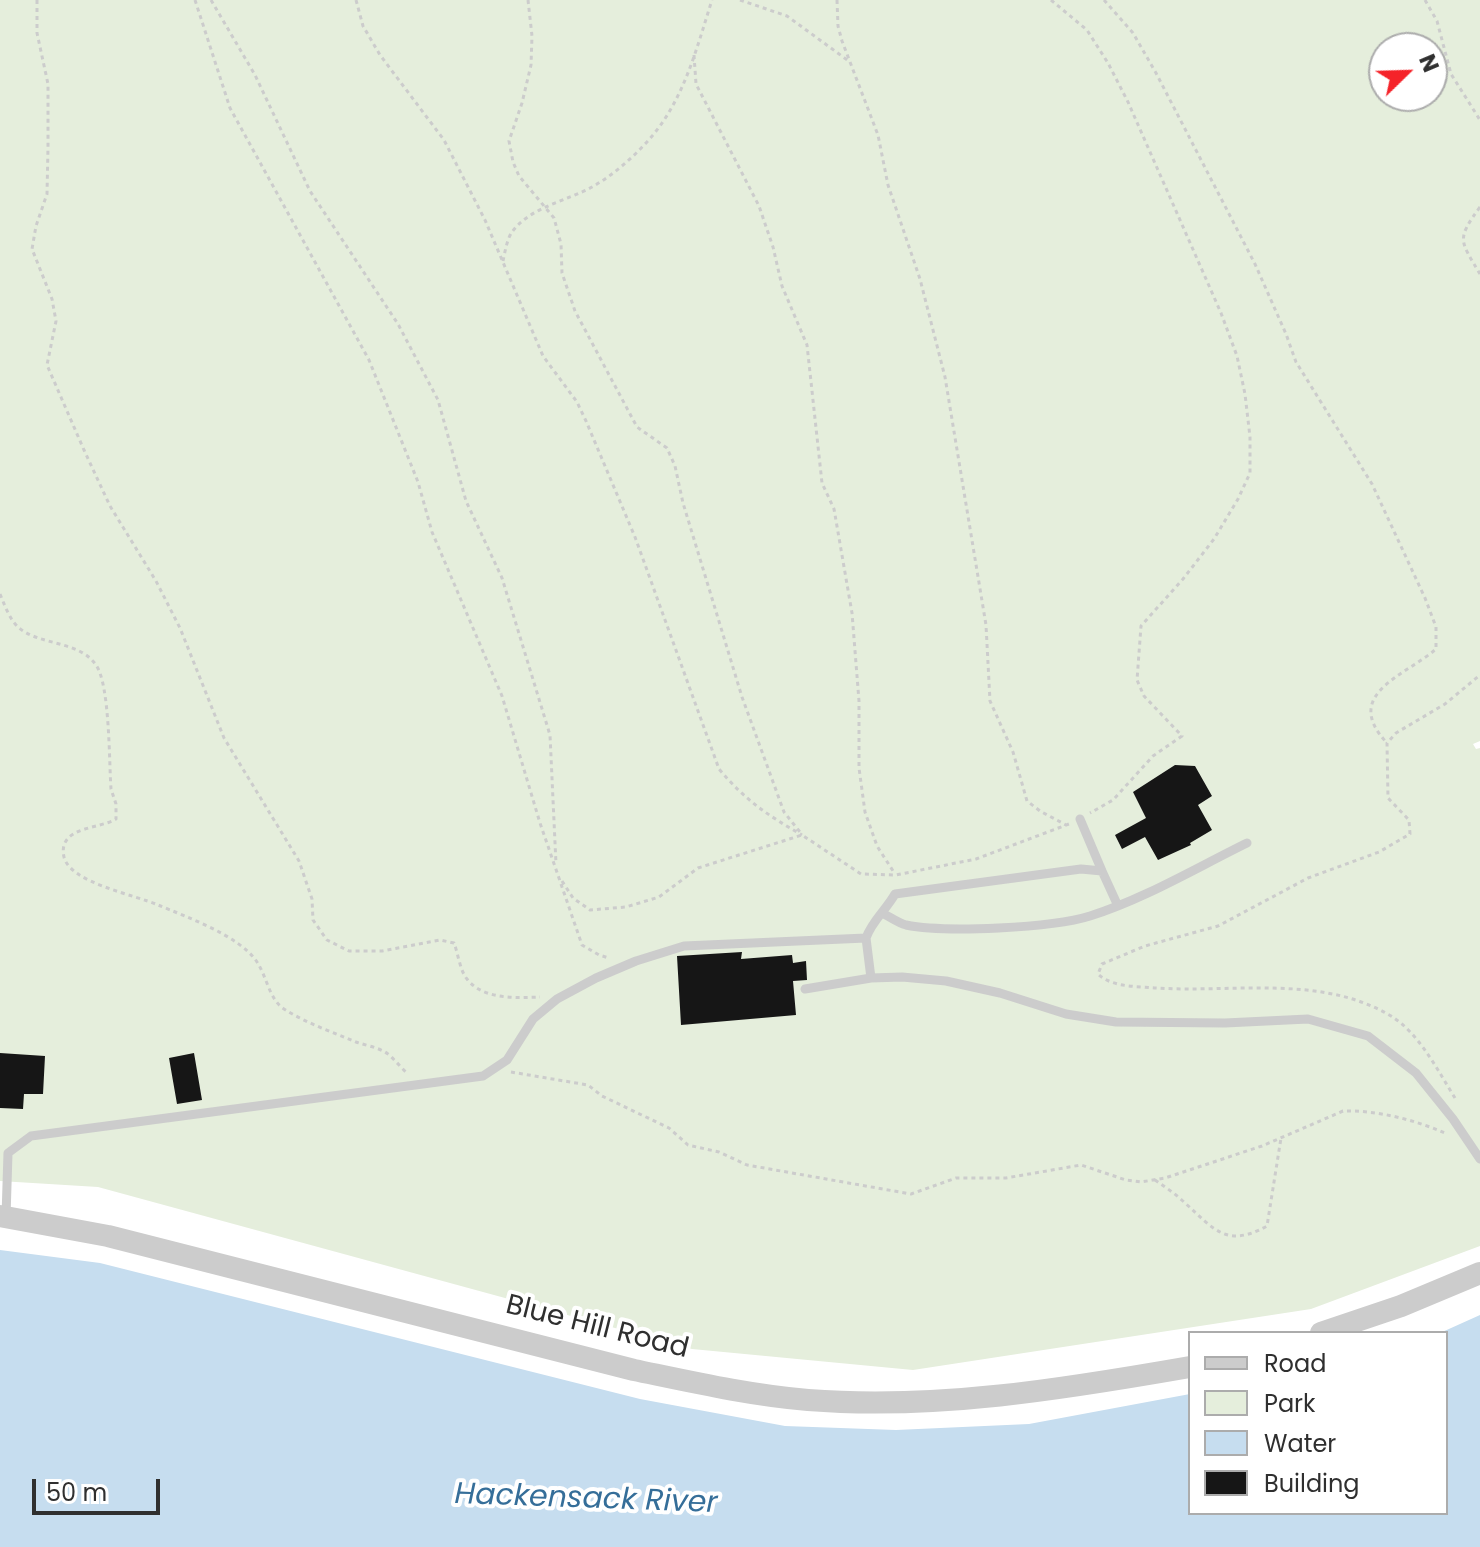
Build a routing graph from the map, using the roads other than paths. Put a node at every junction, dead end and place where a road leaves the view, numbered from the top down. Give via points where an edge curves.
1 (1080, 819) road end
2 (1247, 843) dead end
3 (1102, 871) junction
4 (1118, 906) junction
5 (884, 914) junction
6 (866, 938) junction
7 (871, 978) junction
8 (805, 989) dead end
9 (1478, 1155) edge
10 (3, 1217) edge
11 (1480, 1273) edge
12 (1327, 1331) edge
13 (1188, 1367) edge

1 - 3 lane
2 - 4 lane
3 - 4 lane
3 - 5 lane via 1081,869 895,894
4 - 5 lane via 1048,924 964,929 903,925
5 - 6 lane via 871,923
6 - 7 lane
6 - 10 lane via 684,946 636,961 557,999 533,1019 507,1060 469,1078 31,1136 8,1153
7 - 8 lane
7 - 9 lane via 946,981 1116,1022 1308,1019 1368,1036 1416,1073
10 - 13 street, Blue Hill Road via 108,1236 634,1370 748,1392 824,1400 965,1399 1072,1388
11 - 12 street

